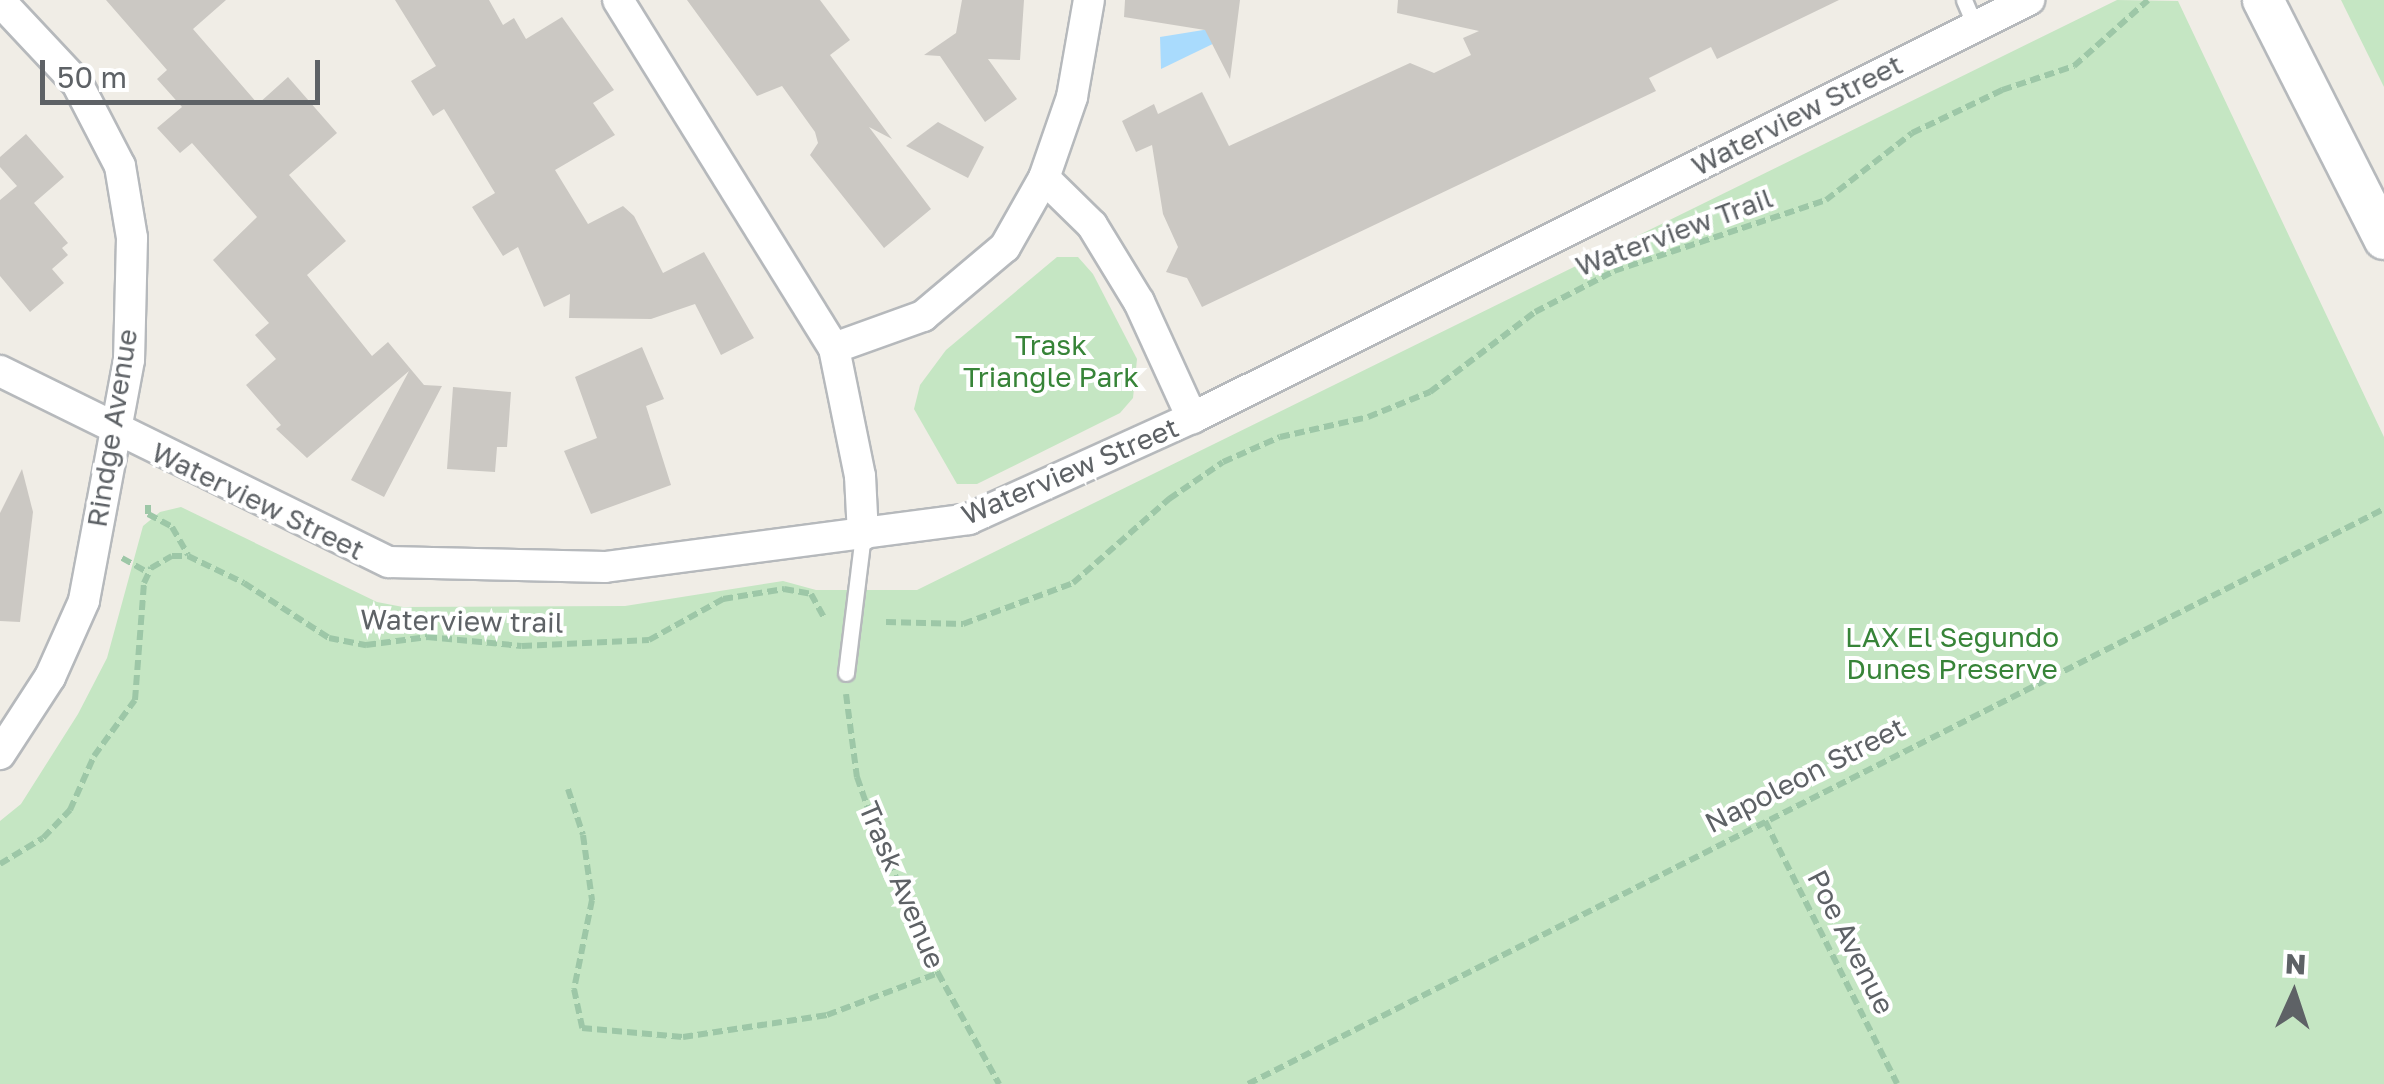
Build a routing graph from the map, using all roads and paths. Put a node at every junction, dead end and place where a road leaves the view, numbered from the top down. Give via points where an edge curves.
1 (618, 0) edge
2 (1089, 0) edge
3 (2029, 0) edge
4 (2148, 0) edge
5 (2263, 0) edge
6 (0, 1) edge
7 (1969, 13) edge
8 (1044, 178) junction
9 (2384, 238) edge
10 (834, 348) junction
11 (0, 370) edge
12 (1192, 418) junction
13 (117, 431) junction
14 (148, 505) dead end
15 (2384, 509) edge
16 (863, 535) junction
17 (188, 556) junction
18 (122, 558) dead end
19 (147, 572) junction
20 (783, 577) dead end
21 (784, 588) junction
22 (824, 618) dead end
23 (886, 622) dead end
24 (846, 673) joint
25 (0, 754) edge
26 (568, 789) dead end
27 (1765, 820) junction
28 (0, 864) edge
29 (938, 973) junction
30 (999, 1084) edge
31 (1248, 1084) edge
32 (1897, 1084) edge

1 - 10 street
2 - 8 street via 1072,98
3 - 7 street, Waterview Street
4 - 23 path, Waterview Trail via 2074,66 2002,90 1912,133 1826,200 1614,271 1534,312 1430,392 1368,417 1280,437 1223,462 1074,583 963,624
5 - 9 main road
6 - 13 street, Rindge Avenue via 77,82 120,166 132,238 129,360
7 - 12 street, Waterview Street
8 - 10 street via 1006,247 965,287 924,316
8 - 12 street via 1092,225 1139,302
10 - 16 street via 860,476
11 - 13 street, Waterview Street
12 - 16 street, Waterview Street via 970,519
13 - 16 street, Waterview Street via 389,562 605,567
13 - 25 street, Rindge Avenue via 84,601 50,676
14 - 17 path via 148,514 172,527
15 - 27 path, Napoleon Street
16 - 24 lane
17 - 19 path via 172,556
17 - 21 path, Waterview trail via 329,638 366,645 426,637 522,646 648,640 723,599
18 - 19 path
19 - 28 path via 135,700 94,756 70,810 44,838
20 - 21 path
21 - 22 path via 811,594
24 - 29 path, Trask Avenue via 857,777
26 - 29 path via 592,900 574,989 582,1028 683,1037 827,1015
27 - 31 path, Napoleon Street
27 - 32 path, Poe Avenue
29 - 30 path, Trask Avenue

